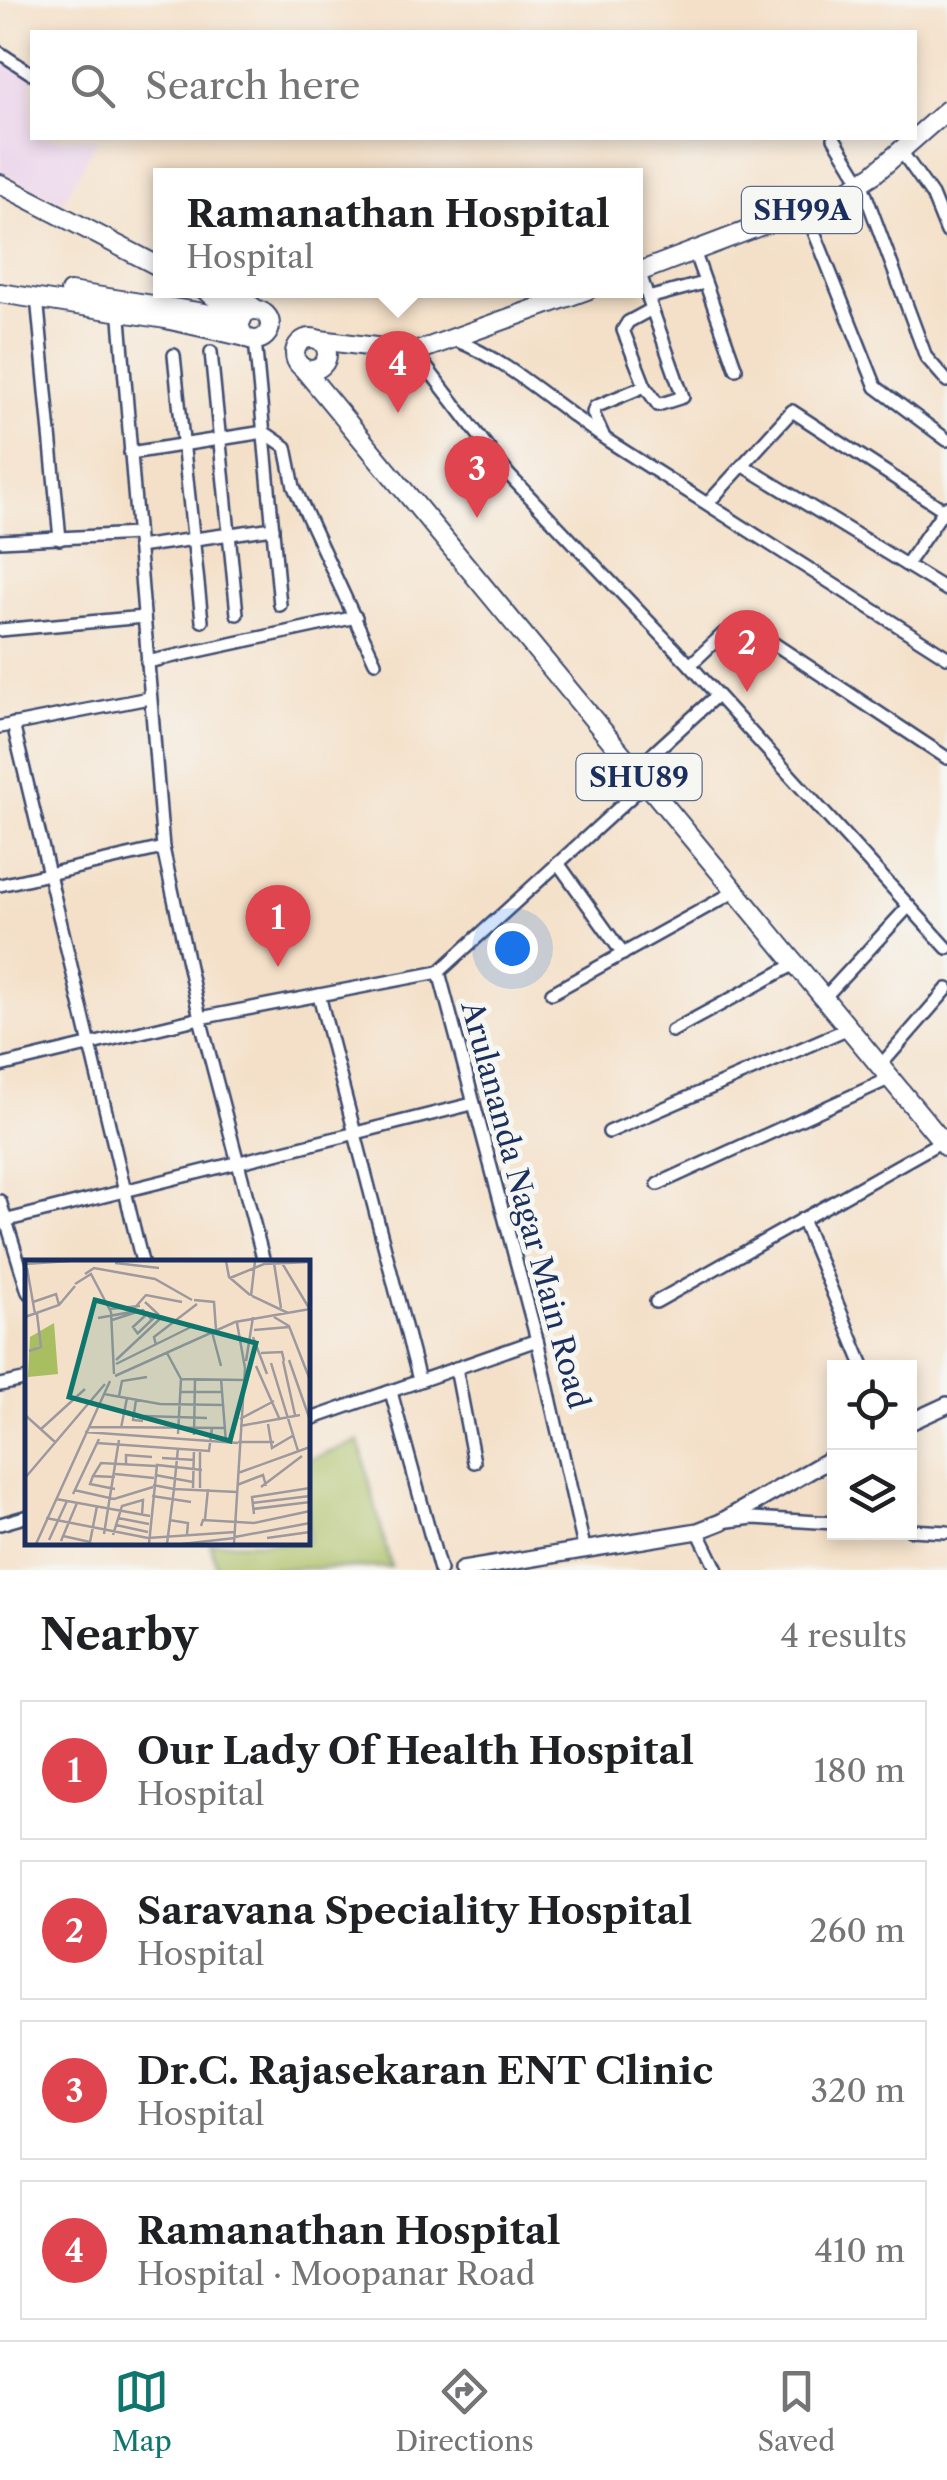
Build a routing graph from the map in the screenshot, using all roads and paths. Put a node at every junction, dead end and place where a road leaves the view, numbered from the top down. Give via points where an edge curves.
1 (0, 53) edge
2 (30, 73) edge
3 (947, 110) edge
4 (917, 136) edge
5 (835, 140) edge
6 (913, 140) edge
7 (900, 151) junction
8 (0, 172) edge
9 (861, 182) junction
10 (0, 184) edge
11 (805, 209) junction
12 (947, 232) edge
13 (153, 250) edge
14 (694, 251) junction
15 (153, 263) edge
16 (643, 270) edge
17 (0, 282) edge
18 (704, 283) junction
19 (643, 287) edge
20 (0, 293) edge
21 (37, 298) junction
22 (216, 298) edge
23 (235, 298) edge
24 (566, 298) edge
25 (650, 304) junction
26 (120, 306) junction
27 (255, 327) junction
28 (455, 340) junction
29 (320, 350) junction
30 (211, 352) dead end
31 (416, 352) junction
32 (174, 354) dead end
33 (299, 364) junction
34 (736, 369) dead end
35 (947, 381) edge
36 (645, 386) junction
37 (331, 406) junction
38 (264, 432) junction
39 (604, 438) junction
40 (220, 439) junction
41 (947, 440) edge
42 (184, 444) junction
43 (130, 453) junction
44 (744, 466) junction
45 (709, 502) junction
46 (946, 509) edge
47 (273, 528) junction
48 (230, 534) junction
49 (60, 538) junction
50 (194, 539) junction
51 (0, 540) edge
52 (138, 541) junction
53 (906, 565) junction
54 (947, 590) edge
55 (280, 604) dead end
56 (237, 614) dead end
57 (144, 617) junction
58 (356, 617) junction
59 (202, 621) dead end
60 (0, 630) edge
61 (947, 657) edge
62 (147, 662) junction
63 (374, 662) dead end
64 (690, 665) junction
65 (717, 694) junction
66 (149, 698) junction
67 (6, 726) edge
68 (947, 758) edge
69 (639, 778) junction
70 (163, 848) junction
71 (558, 864) junction
72 (49, 872) junction
73 (0, 885) edge
74 (734, 892) junction
75 (908, 906) junction
76 (947, 948) edge
77 (623, 954) junction
78 (795, 964) junction
79 (439, 972) junction
80 (947, 989) edge
81 (552, 993) dead end
82 (319, 994) junction
83 (824, 998) junction
84 (200, 1018) junction
85 (849, 1028) junction
86 (672, 1031) dead end
87 (88, 1045) junction
88 (0, 1066) edge
89 (886, 1071) junction
90 (472, 1104) junction
91 (608, 1132) dead end
92 (355, 1134) junction
93 (945, 1144) edge
94 (236, 1163) junction
95 (658, 1184) dead end
96 (123, 1191) junction
97 (0, 1202) edge
98 (802, 1220) junction
99 (2, 1221) edge
100 (141, 1260) edge
101 (263, 1260) edge
102 (25, 1284) edge
103 (656, 1302) dead end
104 (537, 1340) junction
105 (861, 1360) edge
106 (456, 1368) junction
107 (25, 1380) edge
108 (419, 1380) junction
109 (0, 1385) edge
110 (391, 1392) junction
111 (947, 1405) edge
112 (310, 1419) edge
113 (917, 1419) edge
114 (827, 1461) edge
115 (474, 1462) dead end
116 (25, 1517) edge
117 (721, 1522) junction
118 (827, 1523) edge
119 (0, 1524) edge
120 (698, 1530) junction
121 (917, 1530) edge
122 (947, 1532) edge
123 (584, 1546) junction
124 (440, 1570) edge
125 (462, 1570) edge
126 (718, 1570) edge

1 - 2 street
3 - 4 main road, SH99A
5 - 9 street
6 - 7 main road, SH99A
7 - 9 main road, SH99A
7 - 12 street via 932,195
8 - 13 main road
9 - 11 main road, SH99A
9 - 35 street via 926,357
10 - 15 main road
11 - 14 main road, SH99A
11 - 41 street via 876,386
14 - 16 main road, SH99A
14 - 18 street
17 - 26 main road
18 - 25 street
18 - 34 street
19 - 25 street
20 - 21 main road
21 - 26 main road
21 - 49 street
22 - 27 main road, SHU89
23 - 27 main road, SHU89
24 - 28 main road
25 - 36 street via 623,330
25 - 36 street via 684,394 658,405
26 - 27 main road
26 - 43 street
27 - 29 main road, SHU89
27 - 33 main road, SHU89
27 - 38 street
28 - 31 main road
28 - 39 street via 479,349
29 - 31 main road via 370,346
29 - 33 main road via 310,370
29 - 33 main road via 297,346
29 - 37 main road, SHU89
30 - 40 street
31 - 64 street via 509,474
32 - 42 street
33 - 37 main road, SHU89
36 - 39 street via 595,407
37 - 69 main road, SHU89
38 - 40 street
38 - 47 street
38 - 58 street via 286,447 294,487
39 - 45 street
40 - 42 street
40 - 48 street
42 - 43 street
42 - 50 street
43 - 52 street
44 - 45 street
44 - 46 street via 792,411
44 - 53 street
45 - 61 street
46 - 53 street
47 - 48 street
47 - 55 street
48 - 50 street
48 - 56 street
49 - 51 street
49 - 52 street
50 - 52 street
50 - 59 street
52 - 57 street
53 - 54 street
57 - 60 street
57 - 62 street
58 - 62 street
58 - 63 street
62 - 66 street
64 - 65 street
64 - 68 street via 743,623
65 - 69 street, Arulananda Nagar Main Road
65 - 75 street
66 - 67 street
66 - 70 street
67 - 72 street
69 - 71 street, Arulananda Nagar Main Road
69 - 74 main road, SHU89
70 - 72 street
70 - 84 street
71 - 77 street
71 - 79 street, Arulananda Nagar Main Road
72 - 73 street
72 - 87 street
74 - 77 street
74 - 78 main road, SHU89
75 - 76 street
75 - 83 street
77 - 81 street
78 - 83 main road, SHU89
78 - 86 street
79 - 82 street
79 - 90 street, Arulananda Nagar Main Road
80 - 89 street
82 - 84 street
82 - 92 street
83 - 85 main road, SHU89
84 - 87 street
84 - 94 street
85 - 89 main road, SHU89
85 - 91 street
87 - 88 street
87 - 96 street
89 - 93 main road, SHU89
89 - 95 street
90 - 92 street
90 - 104 street, Arulananda Nagar Main Road
92 - 94 street
92 - 108 street
93 - 98 street
94 - 96 street
94 - 101 street
96 - 99 street
96 - 100 street
97 - 99 street
98 - 103 street
98 - 105 street
99 - 102 street
104 - 106 street
104 - 123 street, Arulananda Nagar Main Road
106 - 108 street
106 - 115 street
107 - 109 street
108 - 110 street
110 - 112 street
110 - 124 street
111 - 113 main road
114 - 117 main road
116 - 119 street
117 - 118 street
117 - 120 main road
120 - 123 main road
120 - 126 street
121 - 122 street
123 - 125 main road

